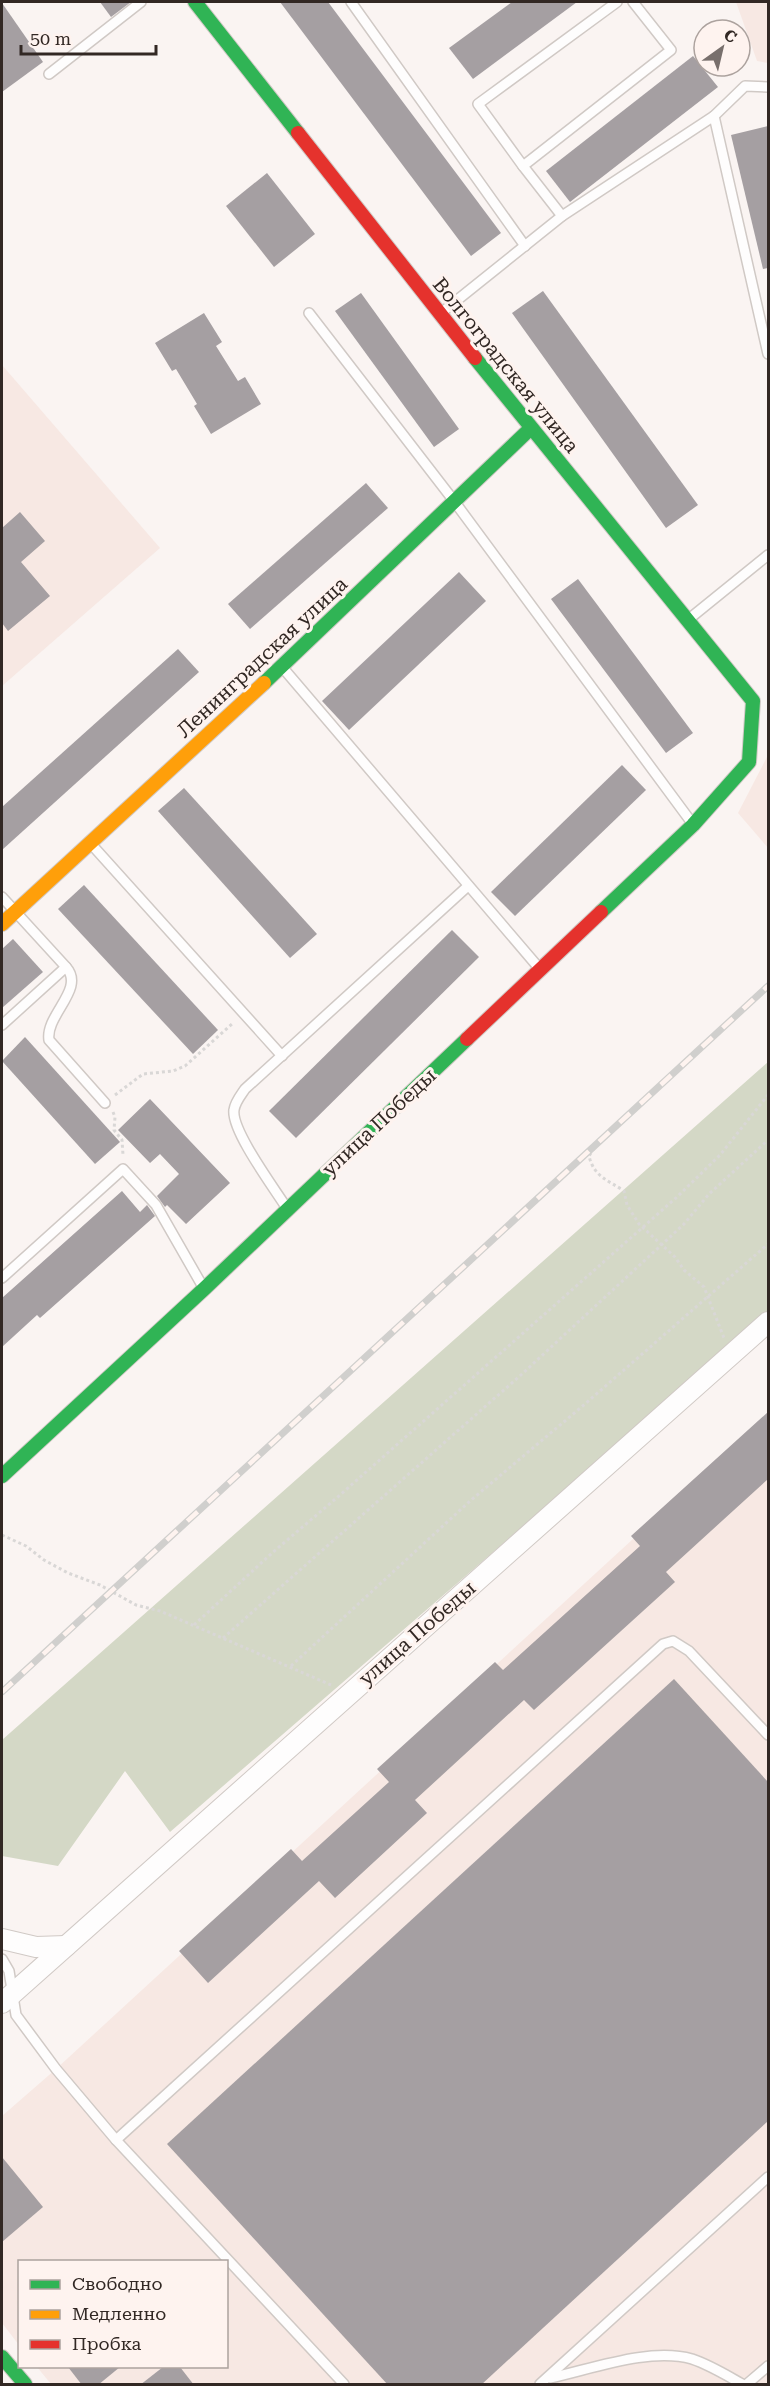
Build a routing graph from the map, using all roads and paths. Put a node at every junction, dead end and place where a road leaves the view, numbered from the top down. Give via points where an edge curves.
1 (141, 2) edge
2 (195, 2) edge
3 (351, 2) edge
4 (617, 2) edge
5 (633, 2) edge
6 (49, 75) dead end
7 (768, 87) edge
8 (714, 116) junction
9 (523, 166) junction
10 (562, 216) junction
11 (525, 246) junction
12 (309, 313) dead end
13 (440, 314) junction
14 (768, 348) edge
15 (531, 428) junction
16 (454, 501) junction
17 (768, 555) edge
18 (687, 620) junction
19 (281, 666) junction
20 (749, 762) joint
21 (693, 825) junction
22 (90, 843) junction
23 (468, 886) junction
24 (2, 897) edge
25 (15, 912) junction
26 (2, 924) edge
27 (66, 967) junction
28 (541, 970) junction
29 (243, 1013) junction
30 (2, 1025) edge
31 (282, 1056) junction
32 (768, 1095) edge
33 (105, 1103) junction
34 (601, 1138) dead end
35 (768, 1140) edge
36 (123, 1169) junction
37 (287, 1209) junction
38 (642, 1228) junction
39 (768, 1244) edge
40 (660, 1245) junction
41 (2, 1278) edge
42 (204, 1289) junction
43 (708, 1296) junction
44 (768, 1322) edge
45 (719, 1366) junction
46 (2, 1476) edge
47 (2, 1535) edge
48 (194, 1625) junction
49 (223, 1638) junction
50 (291, 1666) junction
51 (348, 1694) junction
52 (768, 1735) edge
53 (2, 1939) edge
54 (66, 1946) junction
55 (2, 1959) edge
56 (6, 1999) edge
57 (116, 2140) junction
58 (768, 2177) edge
59 (228, 2260) edge
60 (228, 2260) edge
61 (2, 2357) edge
62 (768, 2366) edge
63 (544, 2381) edge
64 (25, 2385) edge
65 (344, 2385) edge
66 (742, 2385) edge
67 (747, 2385) edge

1 - 6 lane
2 - 13 main road, Волгоградская улица
3 - 11 lane
4 - 9 lane via 478,104
5 - 9 lane via 671,50
7 - 8 lane via 745,86
8 - 10 lane
8 - 14 lane
9 - 10 lane
10 - 11 lane
11 - 13 lane
12 - 16 lane
13 - 15 main road, Волгоградская улица
15 - 16 main road, Ленинградская улица
15 - 18 main road, Волгоградская улица
16 - 19 main road, Ленинградская улица
16 - 21 lane
17 - 18 lane
18 - 20 main road, Волгоградская улица via 753,701
19 - 22 main road, Ленинградская улица
19 - 23 lane
20 - 21 main road, улица Победы
21 - 28 main road, улица Победы
22 - 25 main road, Ленинградская улица
22 - 29 lane
23 - 28 lane
23 - 31 lane
24 - 25 lane
25 - 26 main road, Ленинградская улица
25 - 27 lane
27 - 30 lane
27 - 33 lane via 72,981 52,1023 49,1040
28 - 37 main road, улица Победы
29 - 31 lane
29 - 33 path via 185,1066 142,1074
31 - 37 lane via 245,1089 234,1111 243,1138
32 - 38 path via 720,1155
33 - 36 path via 114,1114 114,1130 123,1143
34 - 38 path via 589,1156 593,1169 624,1191 627,1205
35 - 40 path
36 - 41 lane
36 - 42 lane via 156,1205
37 - 42 main road, улица Победы
38 - 40 path
38 - 48 path
39 - 43 path
40 - 43 path via 704,1287
40 - 49 path via 522,1374
42 - 46 main road, улица Победы
43 - 45 path via 724,1333 725,1349
43 - 50 path via 470,1501
44 - 45 street, улица Победы
45 - 51 street, улица Победы
47 - 48 path via 68,1573 136,1605
48 - 49 path
49 - 50 path
50 - 51 path
51 - 54 street, улица Победы
52 - 57 lane via 689,1651 674,1641 663,1644
53 - 54 street via 36,1947
54 - 56 street, улица Победы
55 - 56 lane via 9,1971
56 - 57 lane via 22,2025
57 - 59 lane
58 - 63 lane
60 - 65 lane
61 - 64 main road
62 - 67 lane
63 - 66 lane via 652,2356 675,2356 706,2364

